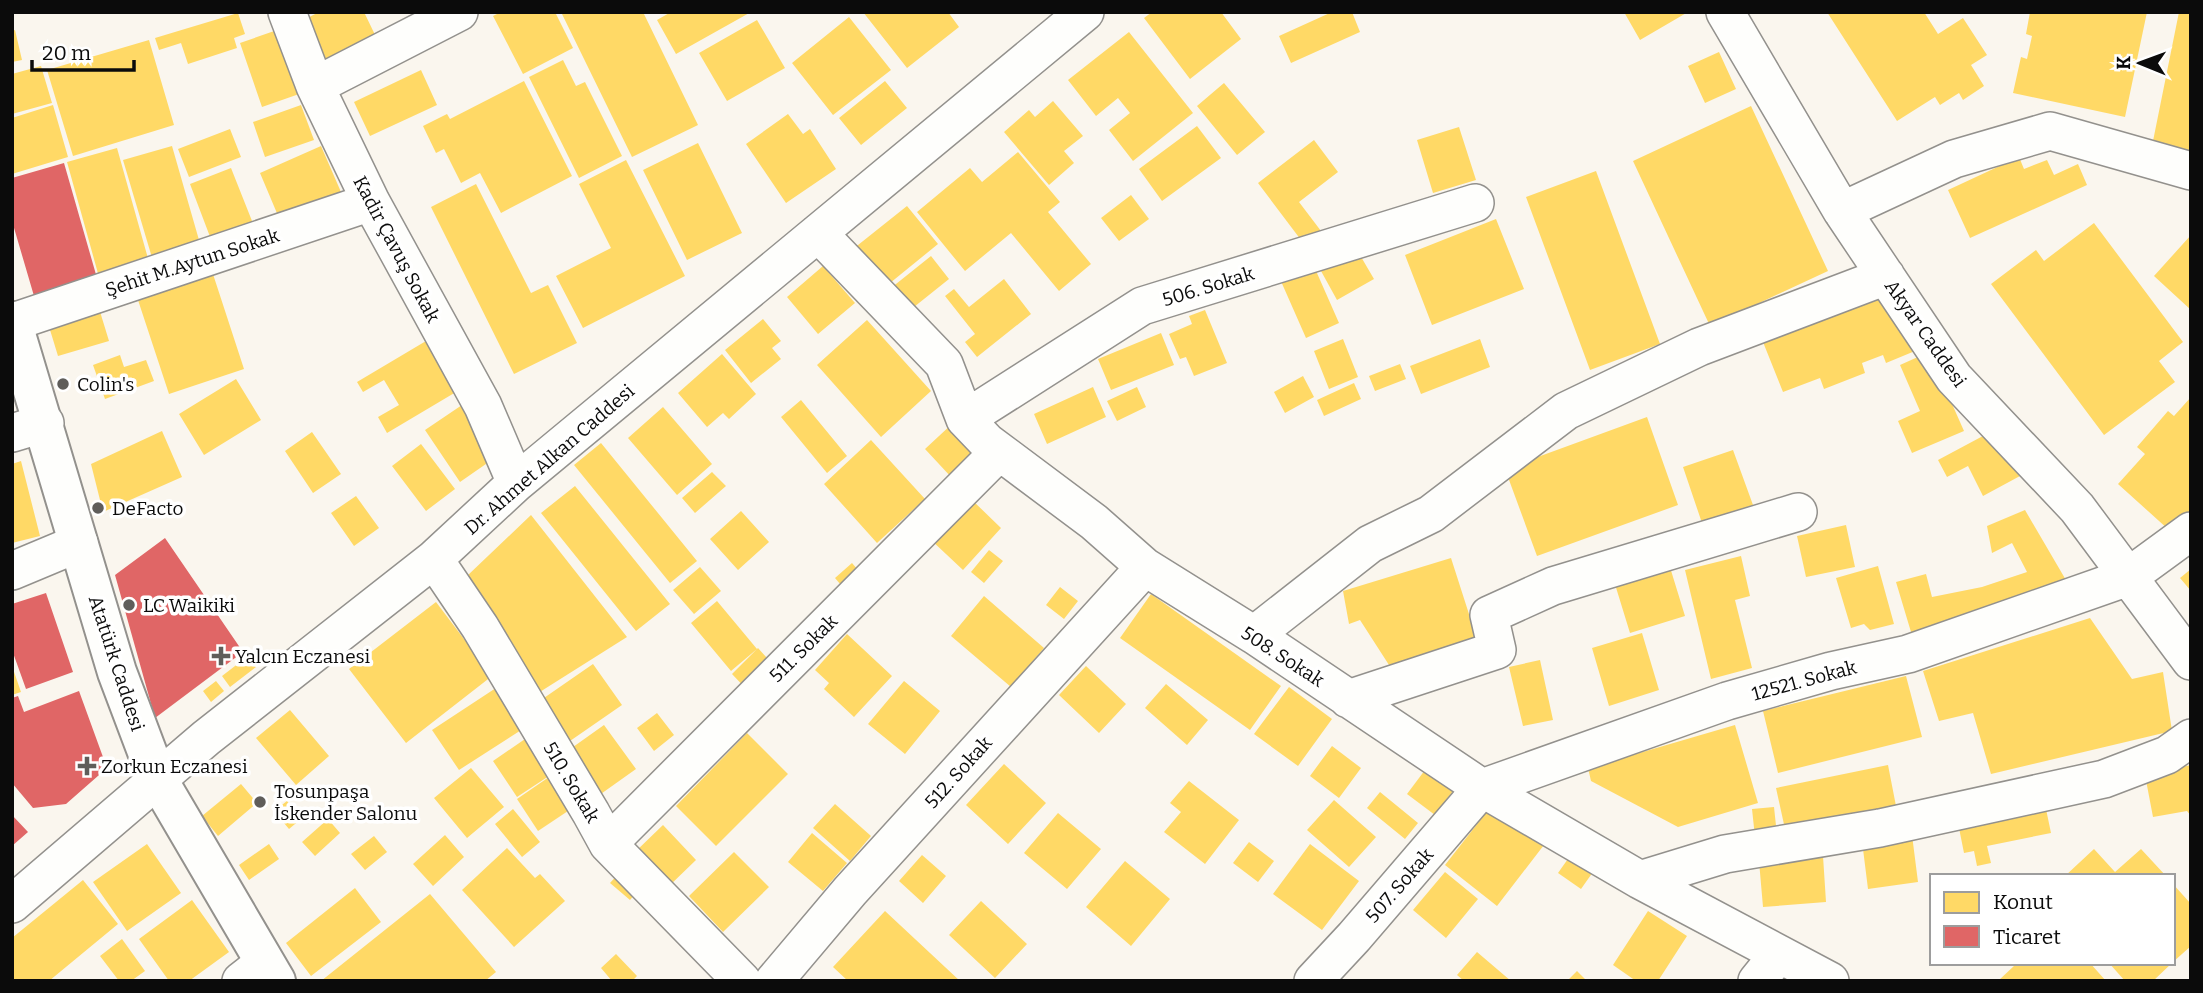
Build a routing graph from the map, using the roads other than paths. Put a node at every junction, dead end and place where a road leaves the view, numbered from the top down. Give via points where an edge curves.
1 (287, 12) edge
2 (459, 12) edge
3 (1085, 12) edge
4 (1725, 12) edge
5 (315, 86) junction
6 (2191, 171) edge
7 (371, 202) junction
8 (1475, 203) dead end
9 (1842, 211) junction
10 (818, 233) junction
11 (1886, 276) junction
12 (12, 321) edge
13 (965, 419) junction
14 (28, 428) edge
15 (999, 452) junction
16 (516, 483) junction
17 (1798, 512) dead end
18 (2191, 531) edge
19 (79, 543) junction
20 (434, 559) junction
21 (1145, 567) junction
22 (12, 571) edge
23 (2128, 577) junction
24 (1254, 635) junction
25 (2191, 661) edge
26 (1348, 699) junction
27 (2191, 738) edge
28 (157, 778) junction
29 (1482, 788) junction
30 (608, 844) junction
31 (1640, 880) junction
32 (12, 904) edge
33 (1767, 968) edge
34 (261, 975) edge
35 (742, 981) edge
36 (774, 981) edge
37 (1313, 981) edge
38 (1830, 981) edge

1 - 5 street, Kadir Çavuş Sokak
2 - 5 street
3 - 10 street, Dr. Ahmet Alkan Caddesi
4 - 9 street, Akyar Caddesi
5 - 7 street, Kadir Çavuş Sokak
6 - 9 street via 2050,131 1954,159
7 - 12 street, Şehit M.Aytun Sokak
7 - 16 street, Kadir Çavuş Sokak via 483,406
8 - 13 street, 506. Sokak via 1142,306
9 - 11 street, Akyar Caddesi
10 - 13 street, 508. Sokak via 944,364
10 - 16 street, Dr. Ahmet Alkan Caddesi
11 - 23 street, Akyar Caddesi via 1954,378 2077,508
11 - 24 street via 1699,347 1566,411 1432,514 1370,544
12 - 14 street, Atatürk Caddesi
13 - 15 street, 508. Sokak
14 - 19 street, Atatürk Caddesi
15 - 21 street, 508. Sokak via 1094,522
15 - 30 street, 511. Sokak
16 - 20 street, Dr. Ahmet Alkan Caddesi
17 - 26 street via 1553,586 1489,615 1497,650
18 - 23 street, 12521. Sokak
19 - 22 street
19 - 28 street, Atatürk Caddesi via 117,671
20 - 28 street, Dr. Ahmet Alkan Caddesi
20 - 30 street, 510. Sokak via 480,627
21 - 24 street, 508. Sokak
21 - 36 street, 512. Sokak
23 - 25 street, Akyar Caddesi
23 - 29 street, 12521. Sokak via 1908,654 1727,701
24 - 26 street, 508. Sokak
26 - 29 street, 508. Sokak
27 - 31 street via 2167,755 2104,779 1880,828 1725,854
28 - 32 street, Dr. Ahmet Alkan Caddesi
28 - 34 street, Atatürk Caddesi
29 - 31 street, 508. Sokak
29 - 37 street, 507. Sokak
30 - 35 street, 510. Sokak
31 - 33 street, 508. Sokak
33 - 38 street, 508. Sokak

